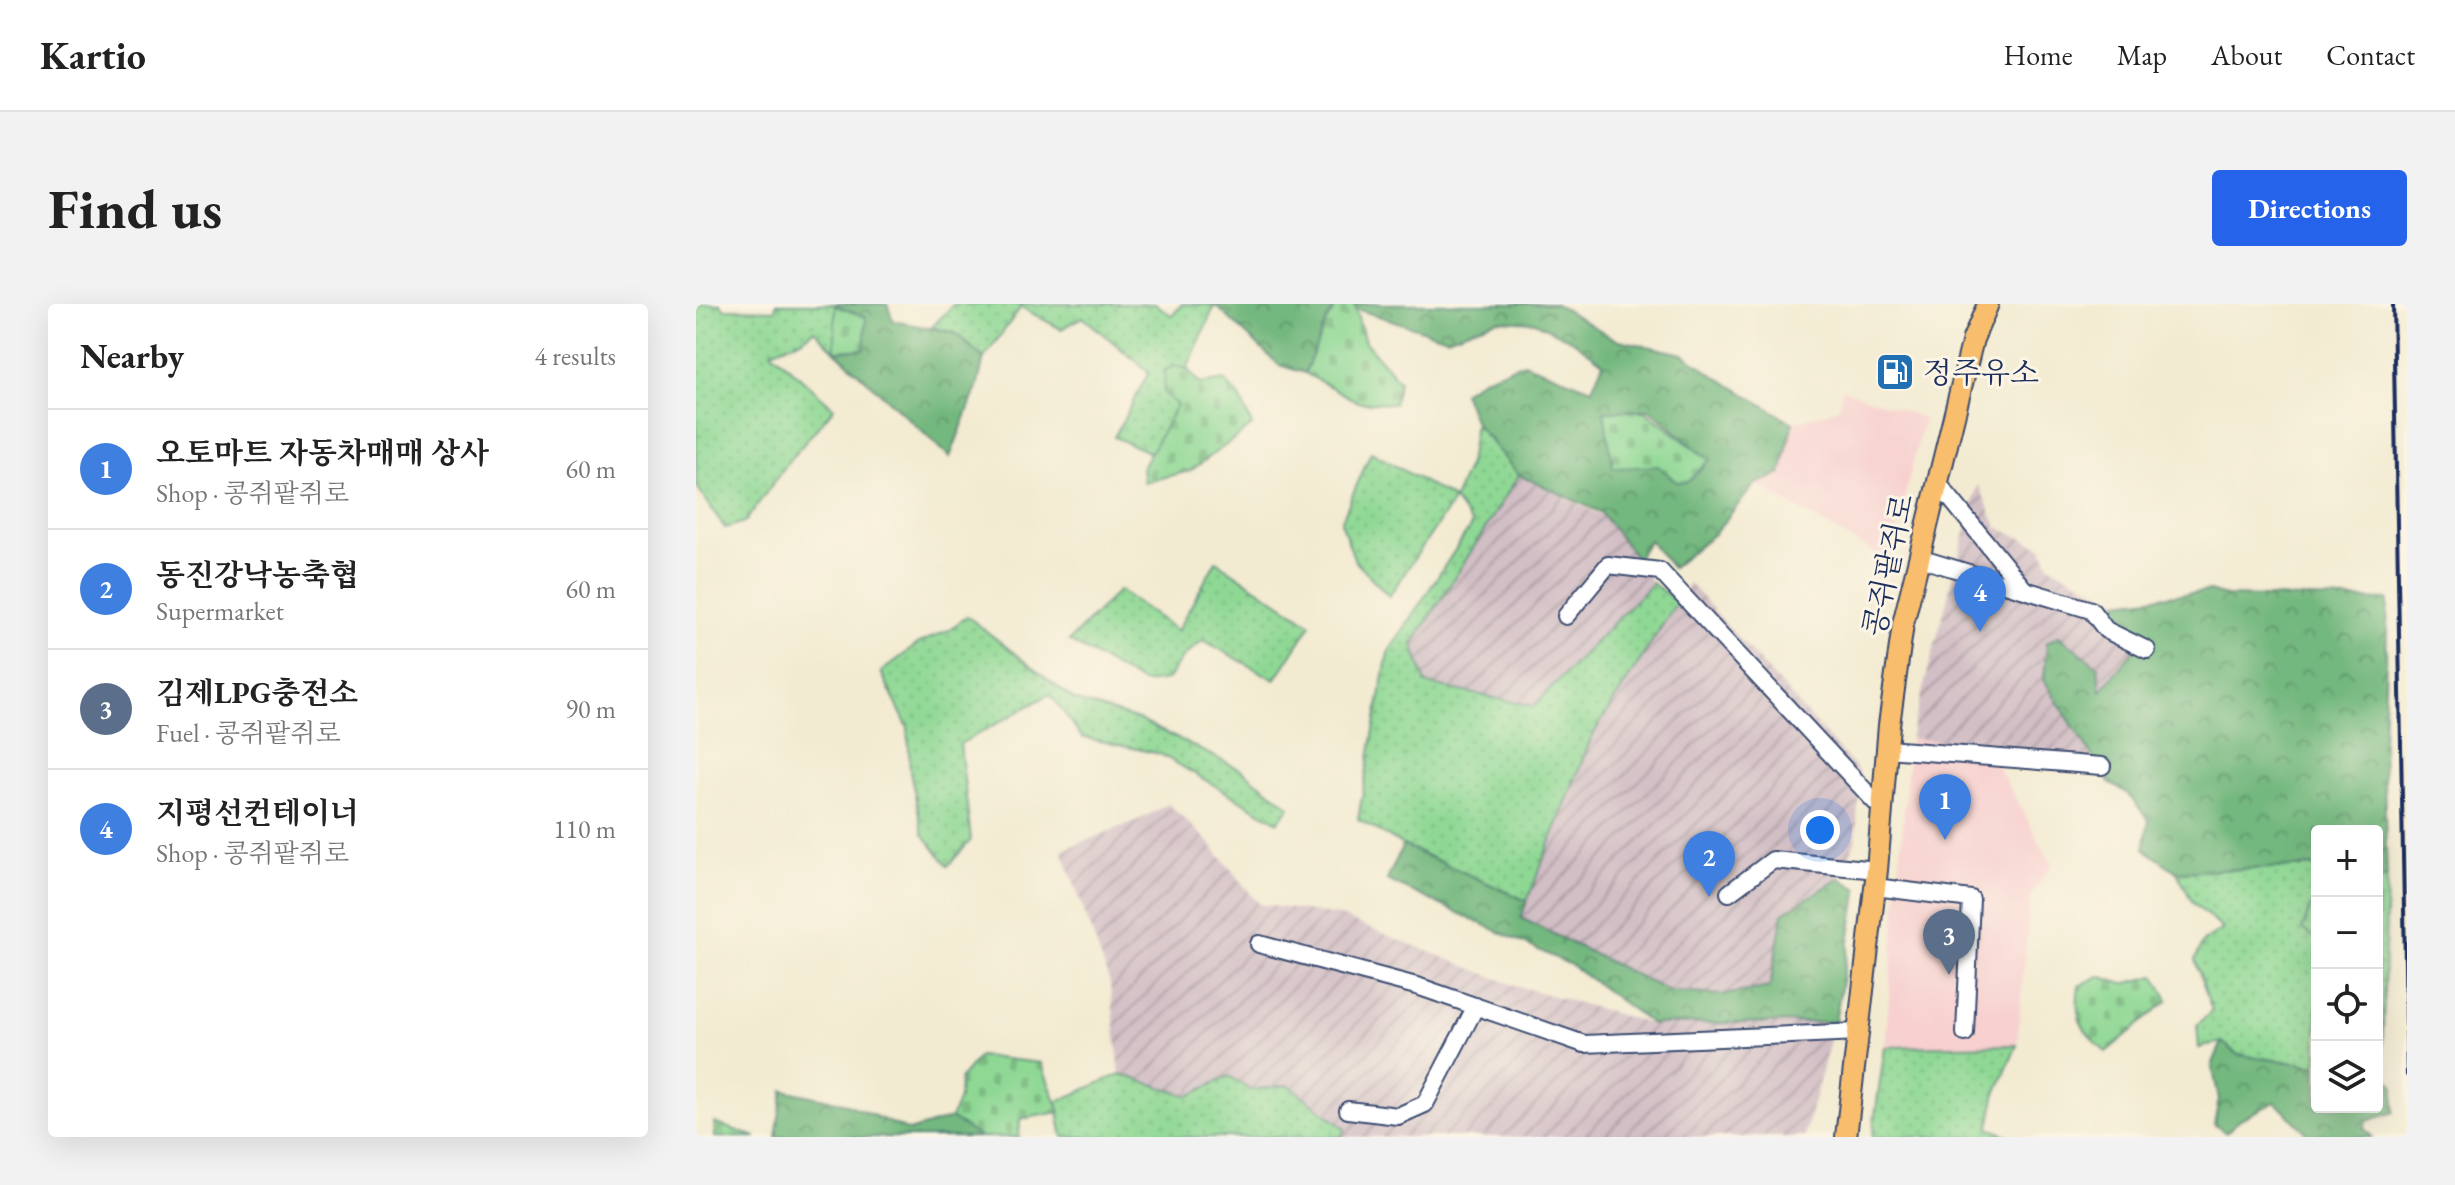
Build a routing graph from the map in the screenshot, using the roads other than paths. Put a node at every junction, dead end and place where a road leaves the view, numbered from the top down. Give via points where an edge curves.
1 (1978, 304) edge
2 (1988, 304) edge
3 (1973, 339) junction
4 (1937, 482) junction
5 (1919, 558) junction
6 (2025, 590) junction
7 (1566, 616) dead end
8 (2147, 650) dead end
9 (1887, 749) junction
10 (2102, 766) dead end
11 (1881, 808) junction
12 (1876, 878) junction
13 (1729, 893) dead end
14 (1259, 944) dead end
15 (1476, 1006) junction
16 (1859, 1032) junction
17 (1965, 1033) dead end
18 (1348, 1110) dead end
19 (1846, 1137) edge

1 - 3 main road, 콩쥐팥쥐로
2 - 3 main road, 콩쥐팥쥐로
3 - 4 main road, 콩쥐팥쥐로
4 - 5 main road, 콩쥐팥쥐로
4 - 6 street
5 - 6 street
5 - 9 main road, 콩쥐팥쥐로 via 1903,624
6 - 8 street via 2091,610 2106,630
7 - 11 street via 1608,565 1660,571
9 - 10 street
9 - 11 main road, 콩쥐팥쥐로
11 - 12 main road, 콩쥐팥쥐로
12 - 13 street via 1773,860
12 - 16 main road, 콩쥐팥쥐로
12 - 17 street via 1971,899
14 - 15 street
15 - 16 street via 1584,1044
15 - 18 street via 1425,1104 1398,1116
16 - 19 main road, 콩쥐팥쥐로

